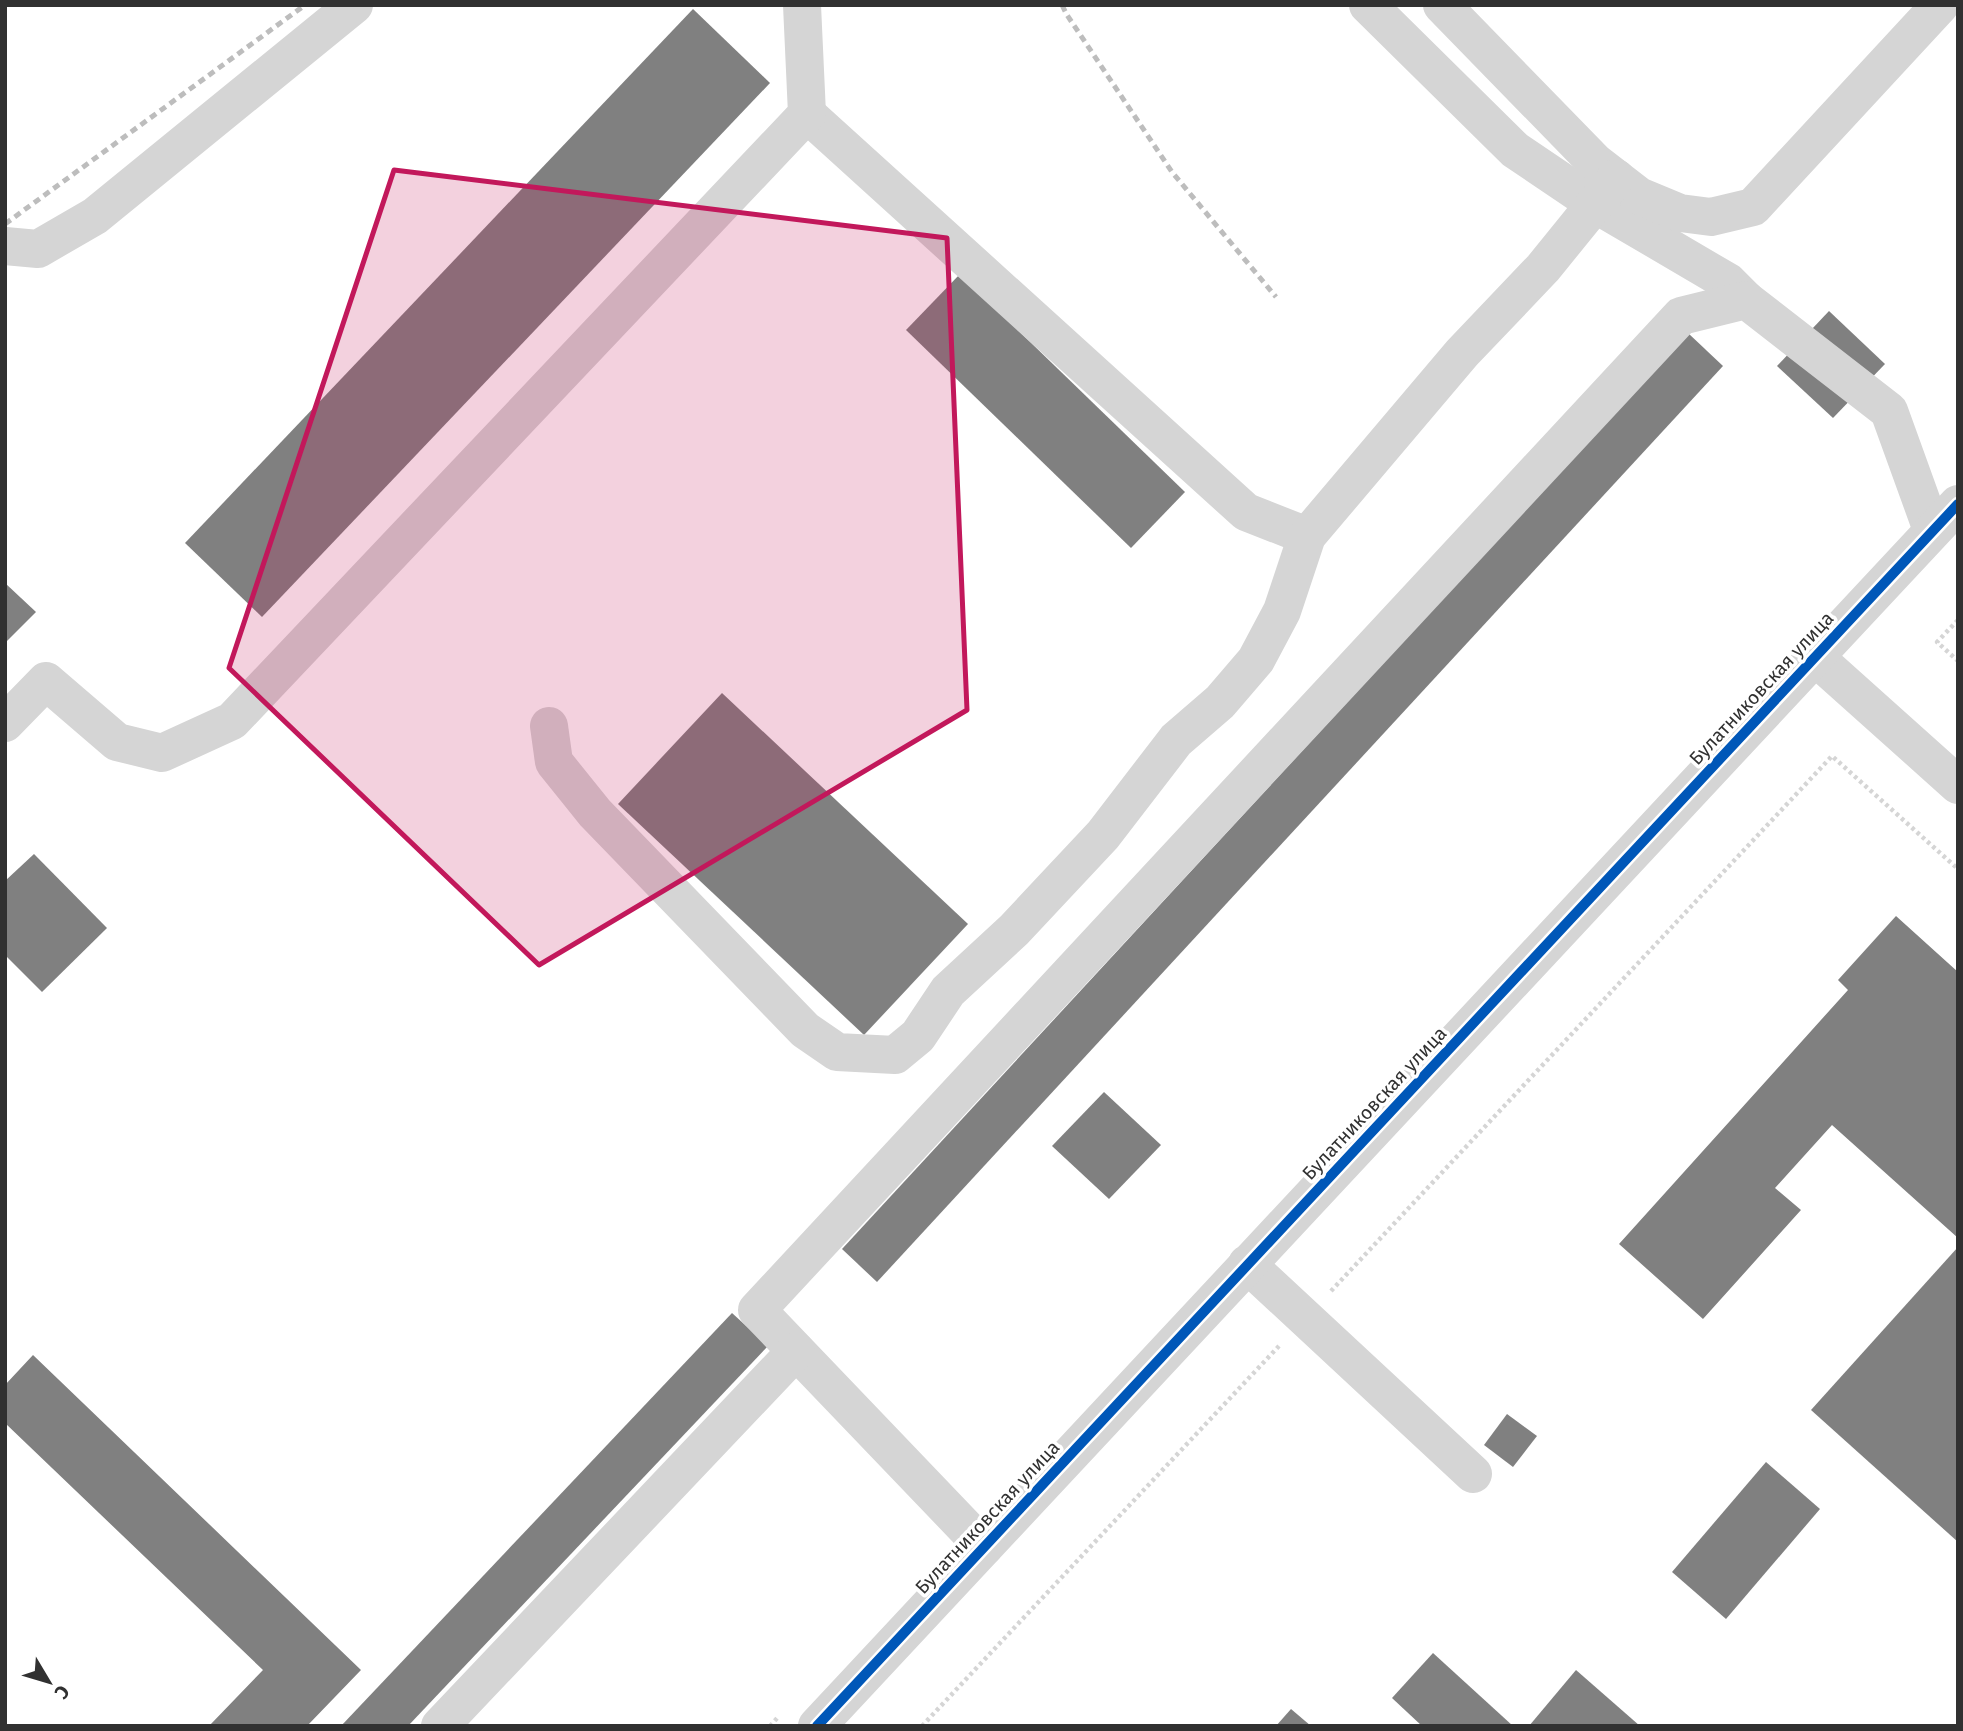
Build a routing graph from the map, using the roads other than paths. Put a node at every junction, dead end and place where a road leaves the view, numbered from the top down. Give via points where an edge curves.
1 (354, 5) edge
2 (802, 5) edge
3 (1368, 5) edge
4 (1442, 5) edge
5 (1940, 5) edge
6 (807, 114) junction
7 (1606, 191) junction
8 (5, 246) edge
9 (1746, 300) junction
10 (1945, 517) edge
11 (1307, 536) junction
12 (1815, 656) junction
13 (5, 723) edge
14 (549, 726) dead end
15 (1958, 785) edge
16 (1247, 1265) junction
17 (796, 1351) junction
18 (1473, 1474) dead end
19 (984, 1547) junction
20 (818, 1725) edge
21 (440, 1726) edge

1 - 8 street via 95,216 38,249
2 - 6 street
3 - 7 street via 1515,150
4 - 7 street via 1595,162
5 - 7 street via 1753,207 1711,217 1680,213 1639,196
6 - 11 street via 1245,512
6 - 13 street via 232,721 162,753 117,742 46,681
7 - 9 street
7 - 11 street
9 - 10 street via 1889,411
9 - 17 street via 1681,316 757,1310
10 - 12 street, Булатниковская улица
11 - 14 street via 1282,611 1256,660 1220,702 1176,740 1103,835 1014,930 948,991 918,1036 895,1055 837,1052 805,1030 594,813 554,762
12 - 15 street
12 - 16 street, Булатниковская улица
16 - 18 street
16 - 19 street, Булатниковская улица
17 - 19 street
17 - 21 street
19 - 20 street, Булатниковская улица

